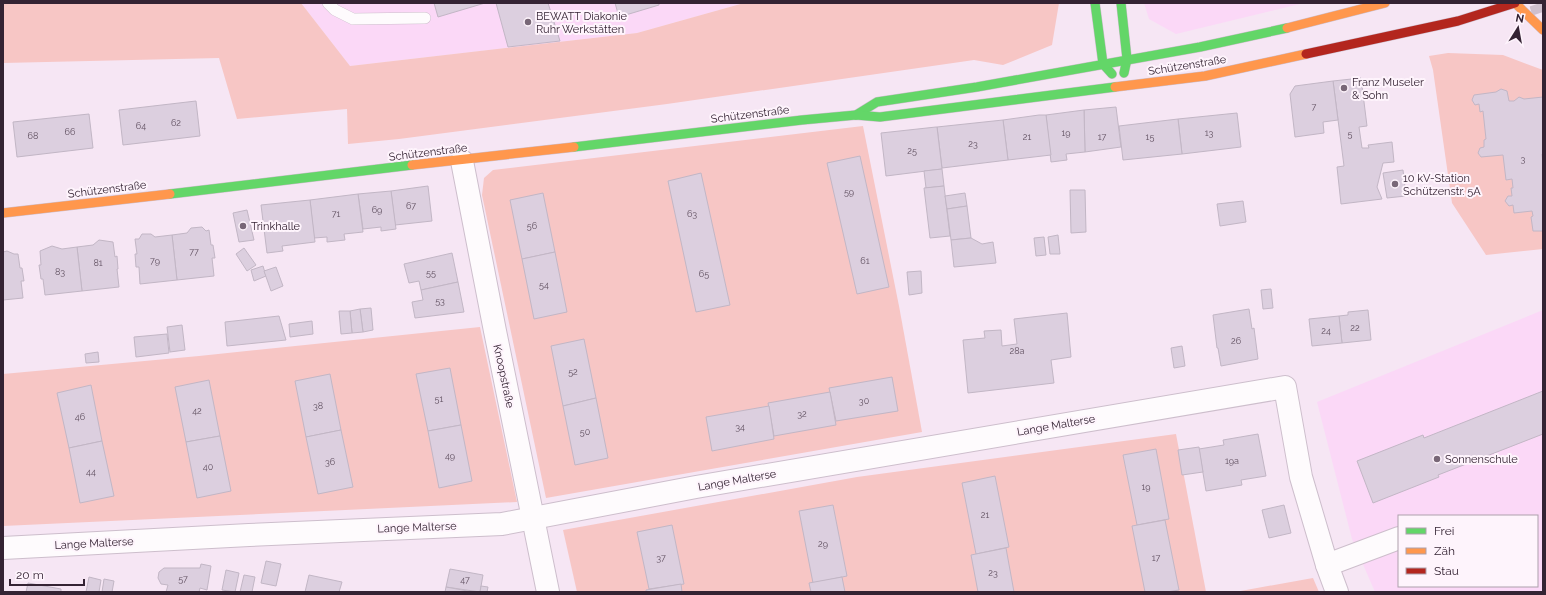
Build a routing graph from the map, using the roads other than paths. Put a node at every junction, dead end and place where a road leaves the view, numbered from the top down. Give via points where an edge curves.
1 (328, 3) edge
2 (1095, 3) edge
3 (1121, 3) edge
4 (1385, 3) edge
5 (1515, 3) edge
6 (425, 18) dead end
7 (1543, 30) edge
8 (1128, 59) junction
9 (1103, 64) junction
10 (1122, 86) junction
11 (856, 115) junction
12 (462, 160) junction
13 (3, 213) edge
14 (534, 518) junction
15 (1398, 538) edge
16 (3, 548) edge
17 (1327, 565) junction
18 (548, 592) edge
19 (1337, 592) edge

1 - 6 lane via 334,10 353,19
2 - 9 street
3 - 8 street
4 - 8 street, Schützenstraße via 1318,21
5 - 7 street
5 - 10 street, Schützenstraße via 1458,21 1205,76
8 - 9 street, Schützenstraße
8 - 10 street
9 - 10 street
9 - 11 street, Schützenstraße via 877,102
10 - 11 street, Schützenstraße via 880,117
11 - 12 street, Schützenstraße
12 - 13 street, Schützenstraße
12 - 14 street, Knoopstraße via 494,331
14 - 16 street, Lange Malterse via 502,524
14 - 17 street, Lange Malterse via 727,482 1285,387 1301,477
14 - 18 street, Knoopstraße
15 - 17 street
17 - 19 street, Lange Malterse

